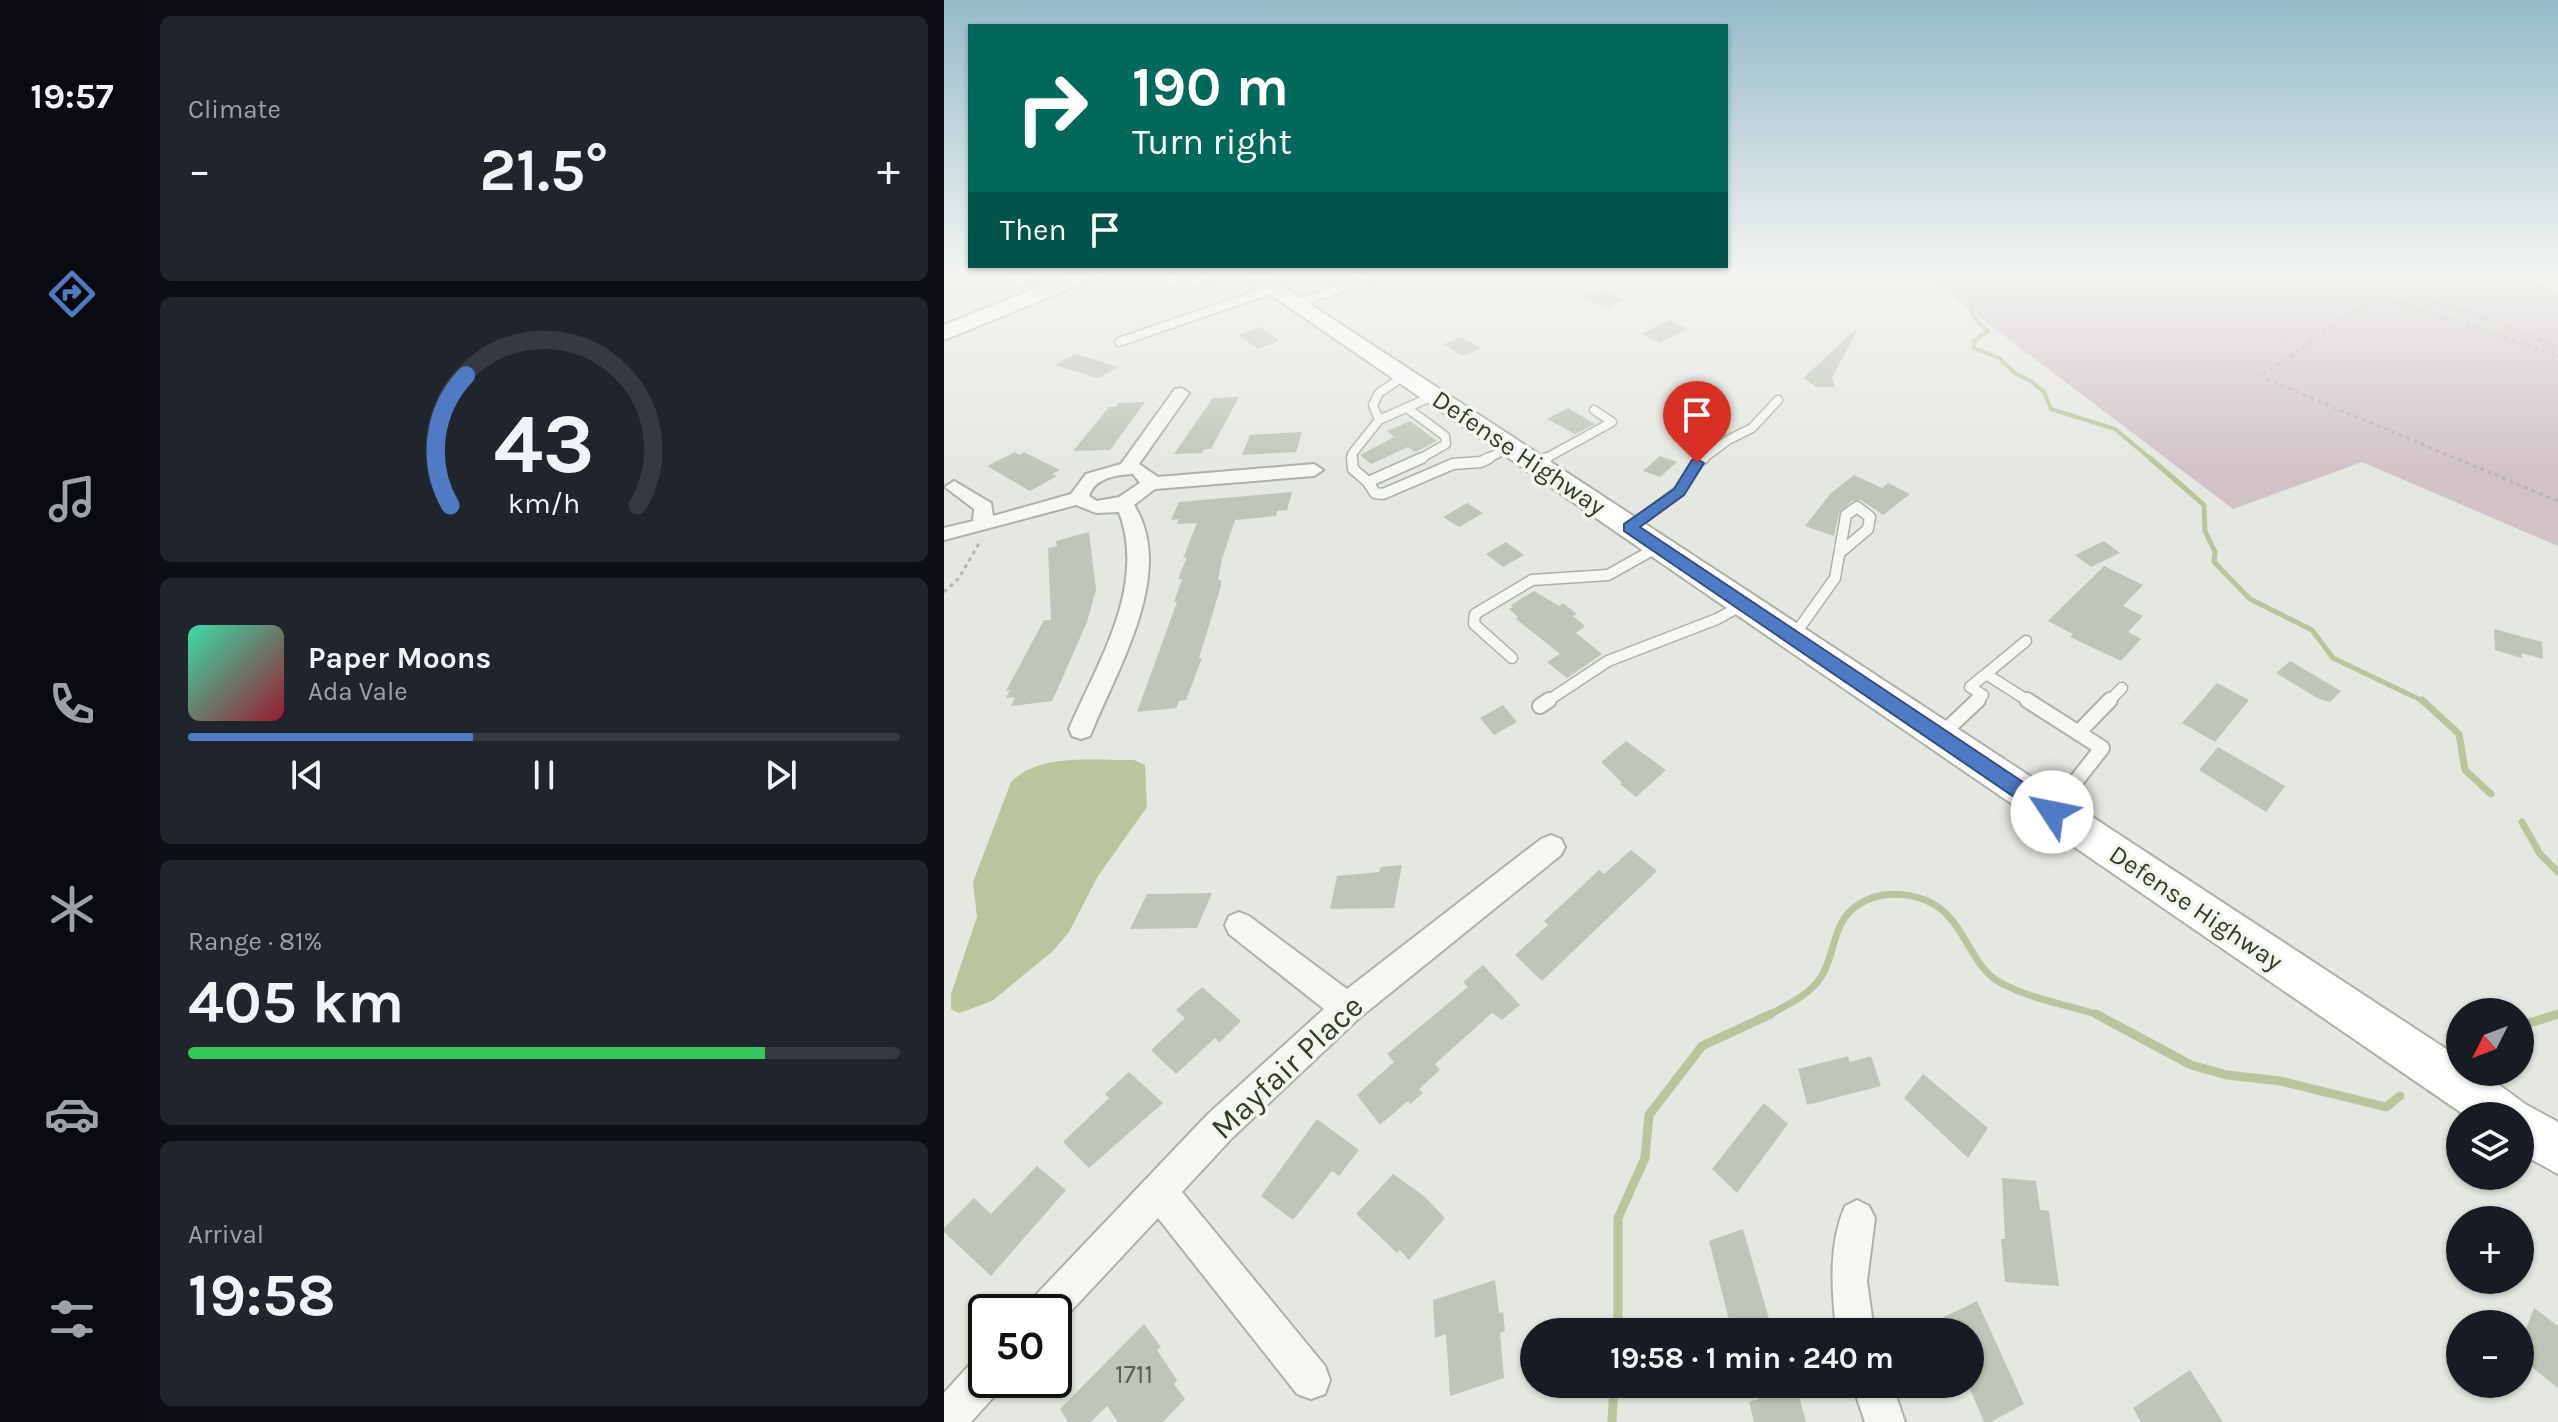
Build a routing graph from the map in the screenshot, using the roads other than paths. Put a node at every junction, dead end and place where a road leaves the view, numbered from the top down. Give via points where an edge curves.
1 (1127, 338) edge
2 (1339, 338) edge
3 (1119, 342) dead end
4 (1181, 393) dead end
5 (1415, 394) junction
6 (1778, 400) dead end
7 (1594, 410) dead end
8 (1379, 420) junction
9 (1522, 456) junction
10 (1127, 468) junction
11 (1314, 470) dead end
12 (1368, 482) junction
13 (1149, 484) junction
14 (954, 487) dead end
15 (1079, 498) junction
16 (1123, 503) junction
17 (982, 526) junction
18 (1630, 528) junction
19 (944, 534) edge
20 (1658, 547) junction
21 (1842, 551) dead end
22 (1744, 604) junction
23 (1793, 637) junction
24 (2026, 641) dead end
25 (1512, 658) dead end
26 (1986, 674) junction
27 (2122, 688) dead end
28 (1540, 706) dead end
29 (1081, 729) dead end
30 (2078, 733) junction
31 (1940, 736) junction
32 (2052, 812) junction
33 (1551, 847) dead end
34 (1239, 925) dead end
35 (1347, 1008) junction
36 (2486, 1102) edge
37 (2534, 1134) edge
38 (2558, 1150) edge
39 (1158, 1190) junction
40 (1857, 1218) dead end
41 (1062, 1294) edge
42 (1853, 1318) edge
43 (1311, 1380) dead end
44 (968, 1396) edge
45 (1877, 1398) edge
46 (944, 1422) edge
47 (1885, 1422) edge

1 - 3 lane
2 - 5 main road, Defense Highway
4 - 10 street
5 - 8 lane
5 - 8 lane via 1379,393 1373,405
5 - 9 main road, Defense Highway
5 - 12 lane via 1446,444
6 - 18 lane via 1752,428 1697,463 1679,491
7 - 9 lane via 1612,422
8 - 12 lane via 1352,454 1353,469
9 - 12 lane via 1453,464 1383,494 1375,493
9 - 18 main road, Defense Highway
10 - 13 street via 1144,472
10 - 15 street via 1091,479
11 - 13 street
13 - 16 street
14 - 17 street via 984,507
15 - 16 street via 1098,507
15 - 17 street
16 - 29 street via 1131,512 1136,596
17 - 19 street
18 - 20 main road, Defense Highway
20 - 22 main road, Defense Highway
20 - 25 lane via 1608,575 1532,580 1475,614 1474,624
21 - 23 lane via 1835,578
22 - 23 main road, Defense Highway
22 - 28 lane via 1608,661
23 - 31 main road, Defense Highway
24 - 26 lane
26 - 30 lane
26 - 31 lane via 1970,687 1983,695
27 - 30 lane
30 - 32 lane via 2102,748
31 - 32 main road, Defense Highway
32 - 36 main road, Defense Highway
33 - 35 street, Mayfair Place
34 - 35 street
35 - 39 street, Mayfair Place
37 - 38 main road
39 - 41 street, Mayfair Place
39 - 43 street
40 - 42 street via 1849,1281
44 - 46 street
45 - 47 street

